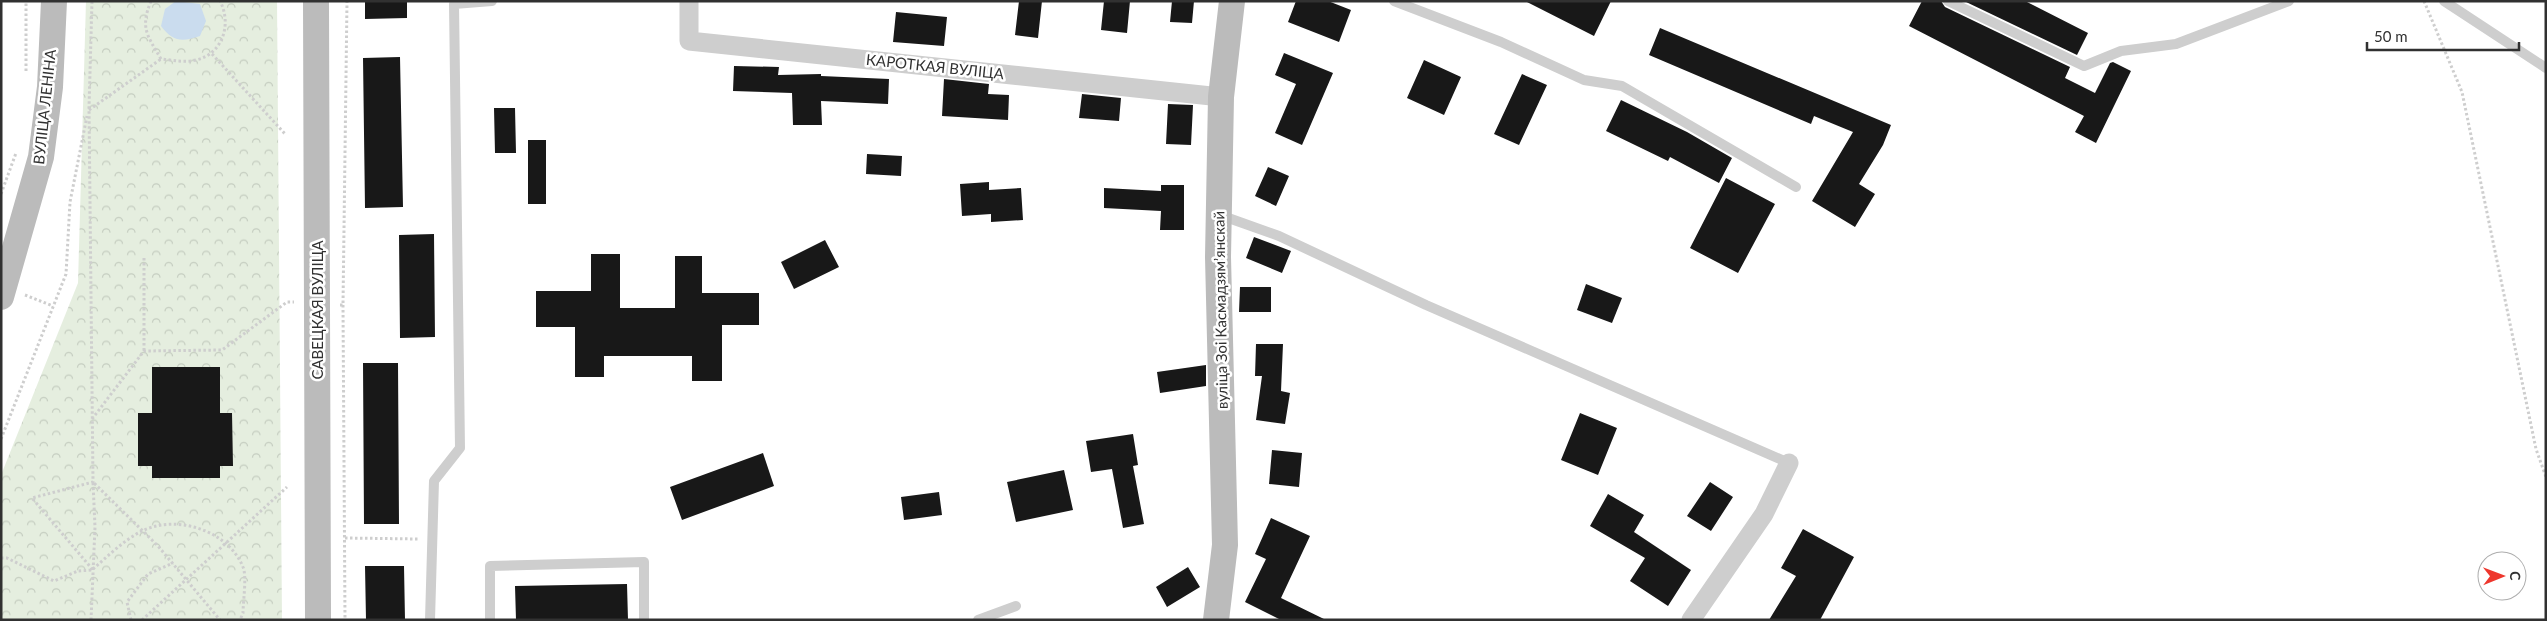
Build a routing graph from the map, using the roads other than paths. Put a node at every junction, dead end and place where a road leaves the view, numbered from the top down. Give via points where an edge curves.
1 (54, 1) edge
2 (316, 1) edge
3 (492, 1) edge
4 (689, 1) edge
5 (1232, 1) edge
6 (1394, 1) edge
7 (1948, 1) edge
8 (2289, 1) edge
9 (2444, 1) edge
10 (2546, 68) edge
11 (1221, 97) junction
12 (1796, 187) dead end
13 (1219, 214) junction
14 (1, 297) edge
15 (1789, 462) joint
16 (1016, 606) dead end
17 (318, 620) edge
18 (430, 620) edge
19 (490, 620) edge
20 (644, 620) edge
21 (978, 620) edge
22 (1216, 620) edge
23 (1691, 620) edge

1 - 14 main road, ВУЛІЦА ЛЕНІНА via 50,87 41,157
2 - 17 main road, САВЕЦКАЯ ВУЛІЦА
3 - 18 lane via 454,4 460,448 434,481
4 - 11 street, КАРОТКАЯ ВУЛІЦА via 689,41
5 - 11 main road, вуліца Зоі Касмадзямʼянскай
6 - 12 lane via 1501,42 1584,80 1622,86
7 - 8 lane via 2084,66 2121,52 2176,44
9 - 10 lane
11 - 13 main road, вуліца Зоі Касмадзямʼянскай
13 - 15 lane via 1279,236 1435,309
13 - 22 main road, вуліца Зоі Касмадзямʼянскай via 1225,545
15 - 23 street via 1764,514
16 - 21 lane
19 - 20 lane via 490,566 644,562

